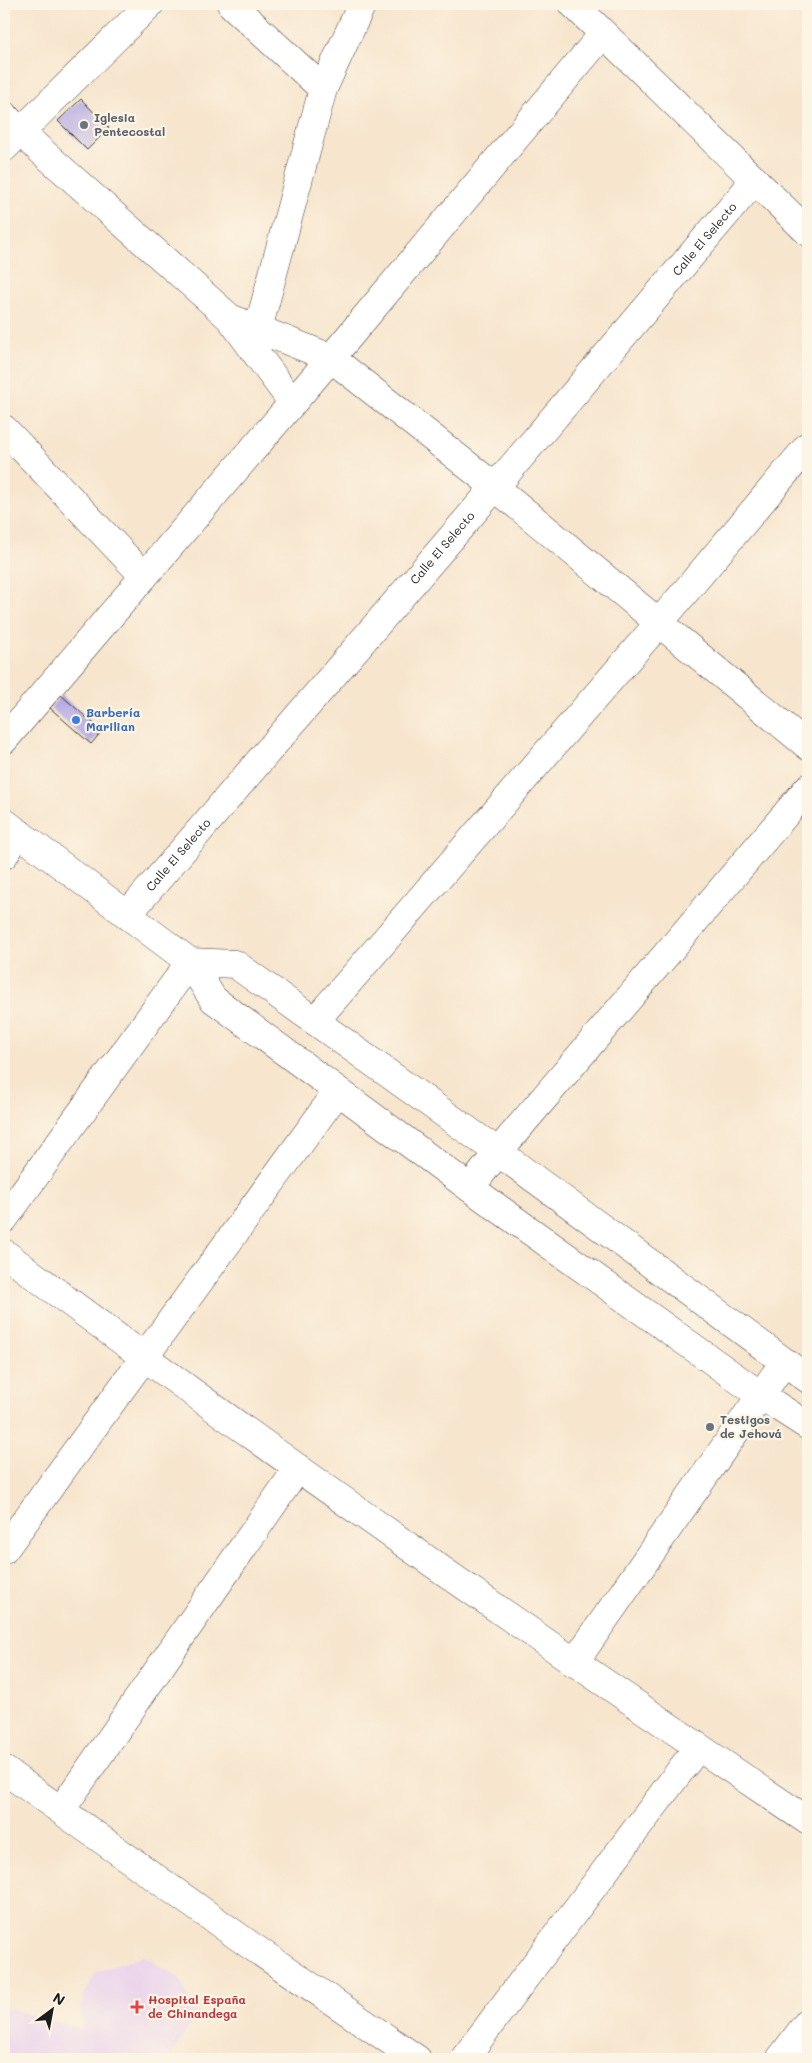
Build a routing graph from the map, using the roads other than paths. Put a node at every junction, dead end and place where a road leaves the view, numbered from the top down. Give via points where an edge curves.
1 (150, 4) edge
2 (231, 4) edge
3 (362, 4) edge
4 (573, 4) edge
5 (603, 34) junction
6 (323, 89) junction
7 (9, 132) edge
8 (755, 180) junction
9 (808, 232) edge
10 (230, 318) junction
11 (258, 329) junction
12 (331, 358) junction
13 (292, 402) junction
14 (4, 429) edge
15 (808, 446) edge
16 (495, 487) junction
17 (144, 576) junction
18 (659, 623) junction
19 (4, 740) edge
20 (808, 746) edge
21 (808, 788) edge
22 (9, 837) edge
23 (127, 915) junction
24 (190, 962) junction
25 (315, 1021) junction
26 (338, 1092) junction
27 (498, 1152) junction
28 (470, 1188) junction
29 (4, 1219) edge
30 (4, 1253) edge
31 (144, 1358) junction
32 (784, 1362) junction
33 (808, 1379) edge
34 (760, 1395) junction
35 (807, 1421) edge
36 (298, 1468) junction
37 (4, 1550) edge
38 (574, 1663) junction
39 (698, 1747) junction
40 (4, 1770) edge
41 (61, 1810) junction
42 (808, 1821) edge
43 (808, 2022) edge
44 (417, 2059) edge
45 (464, 2059) edge
46 (780, 2059) edge

1 - 7 street
2 - 6 street
3 - 6 street
4 - 5 street
5 - 8 street
5 - 12 street
6 - 11 street
7 - 10 street
8 - 9 street
8 - 16 street, Calle El Selecto
10 - 11 street
10 - 13 street
11 - 12 street
12 - 13 street
12 - 16 street
13 - 17 street
14 - 17 street
15 - 18 street
16 - 18 street
16 - 23 street, Calle El Selecto
17 - 19 street
18 - 20 street
18 - 25 street
21 - 27 street
22 - 23 street
23 - 24 street
24 - 25 street via 235,964
24 - 26 street via 213,999
24 - 29 street
25 - 27 street
26 - 28 street
26 - 31 street
27 - 28 street
27 - 32 street
28 - 34 street
30 - 31 street
31 - 36 street
31 - 37 street
32 - 33 street
32 - 34 street
34 - 35 street
34 - 38 street
36 - 38 street
36 - 41 street
38 - 39 street
39 - 42 street
39 - 45 street
40 - 41 street
41 - 44 street
43 - 46 street

